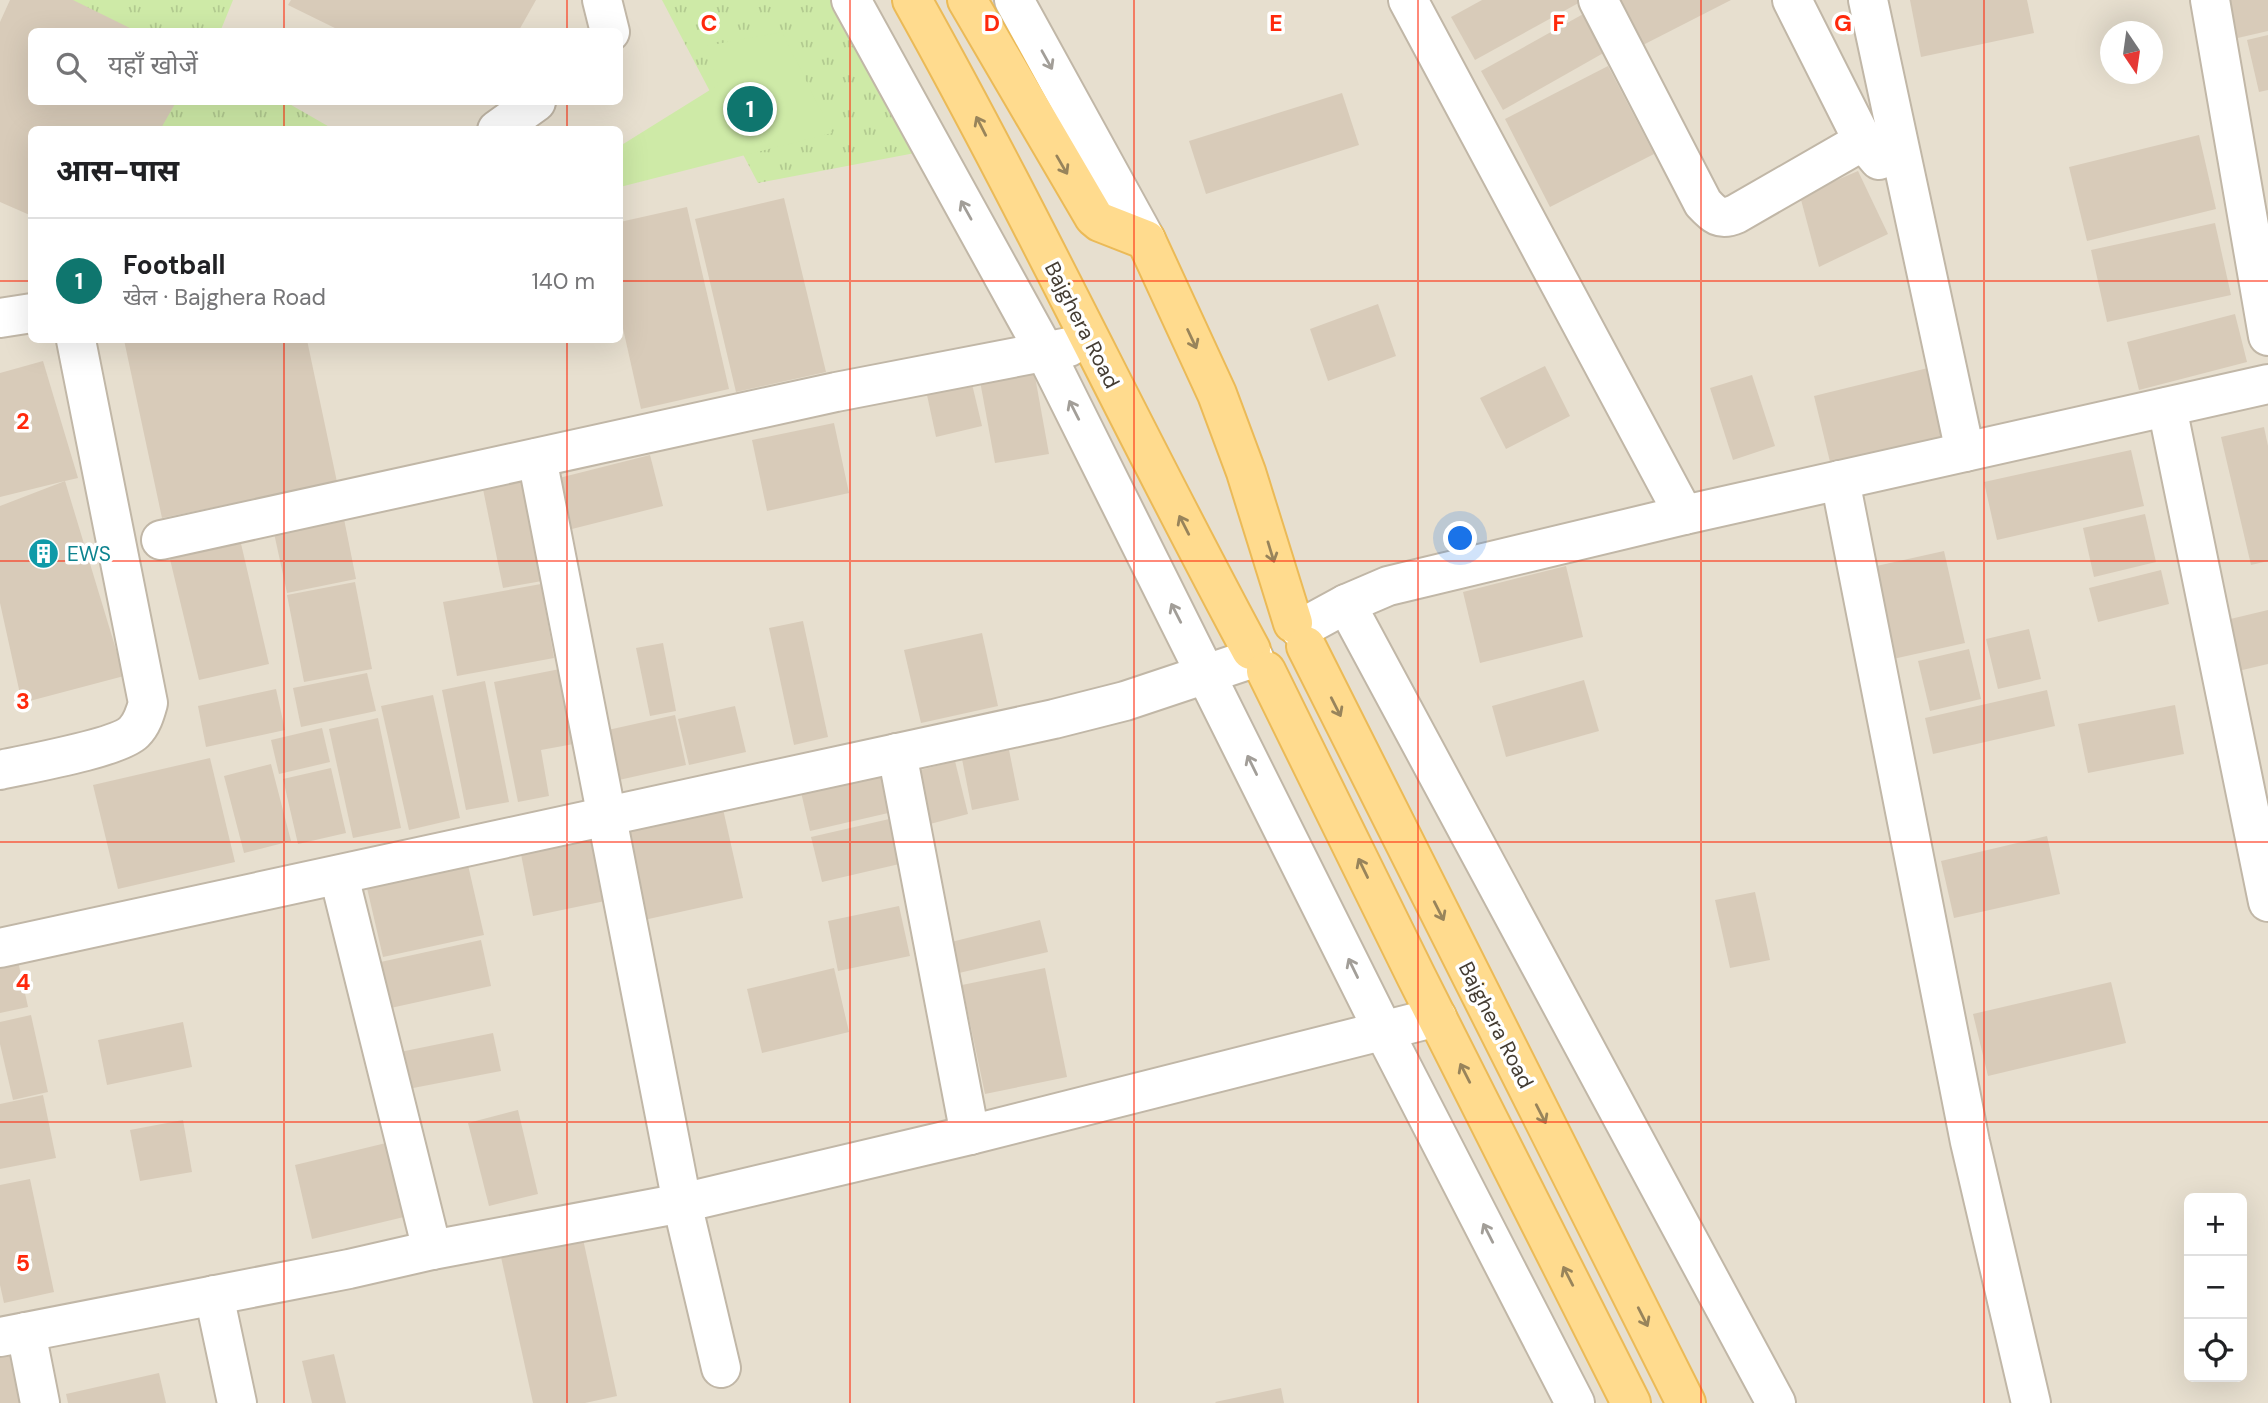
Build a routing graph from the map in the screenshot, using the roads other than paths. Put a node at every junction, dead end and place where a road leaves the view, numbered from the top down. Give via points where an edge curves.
1 (602, 0) edge
2 (851, 0) edge
3 (912, 0) edge
4 (967, 0) edge
5 (1014, 0) edge
6 (1408, 0) edge
7 (1598, 0) edge
8 (1792, 0) edge
9 (1868, 0) edge
10 (2210, 0) edge
11 (609, 28) edge
12 (532, 105) edge
13 (503, 126) edge
14 (1863, 141) junction
15 (1908, 188) junction
16 (1146, 240) junction
17 (28, 314) edge
18 (0, 318) edge
19 (2268, 336) edge
20 (77, 343) edge
21 (1092, 343) junction
22 (1045, 352) junction
23 (2268, 384) edge
24 (2167, 407) junction
25 (1965, 452) junction
26 (537, 458) junction
27 (1840, 480) junction
28 (1684, 515) junction
29 (161, 540) dead end
30 (1346, 604) junction
31 (1299, 633) junction
32 (1257, 660) junction
33 (1207, 674) junction
34 (897, 753) junction
35 (0, 770) edge
36 (607, 815) junction
37 (340, 876) junction
38 (2268, 902) edge
39 (0, 948) edge
40 (1437, 1017) junction
41 (1383, 1030) junction
42 (970, 1136) junction
43 (682, 1203) junction
44 (432, 1250) junction
45 (215, 1296) junction
46 (13, 1334) edge
47 (721, 1368) dead end
48 (40, 1403) edge
49 (237, 1403) edge
50 (1575, 1403) edge
51 (1631, 1403) edge
52 (1686, 1403) edge
53 (1776, 1403) edge
54 (2031, 1403) edge

1 - 11 street
22 -> 2 street
21 -> 3 main road, Bajghera Road
4 -> 16 main road via 1094,217
5 -> 16 street
6 - 28 street
7 - 14 street via 1703,204 1716,216 1736,214
8 - 14 street
9 - 15 street
10 - 19 street
12 - 13 street
14 - 15 street
15 - 25 street
16 -> 31 main road, Bajghera Road via 1217,394
17 - 18 street
20 - 35 street via 148,703 144,719 132,734 113,744
21 - 22 street
32 -> 21 main road, Bajghera Road
22 - 26 street via 836,392
33 -> 22 street
23 - 24 street
24 - 25 street
24 - 38 street
25 - 27 street
26 - 29 street
26 - 36 street
27 - 28 street
27 - 54 street via 1970,1142
28 - 30 street via 1388,586
30 - 31 street
30 - 53 street
31 - 32 main road via 1276,619 1260,626 1254,632
31 -> 52 main road, Bajghera Road
32 - 33 street
40 -> 32 main road, Bajghera Road
33 - 34 street via 1125,701
41 -> 33 street
34 - 36 street
34 - 42 street
36 - 37 street
36 - 43 street
37 - 39 street
37 - 44 street
40 - 41 street
51 -> 40 main road, Bajghera Road
41 - 42 street
50 -> 41 street
42 - 43 street
43 - 44 street
43 - 47 street
44 - 45 street
45 - 46 street
45 - 49 street
46 - 48 street

